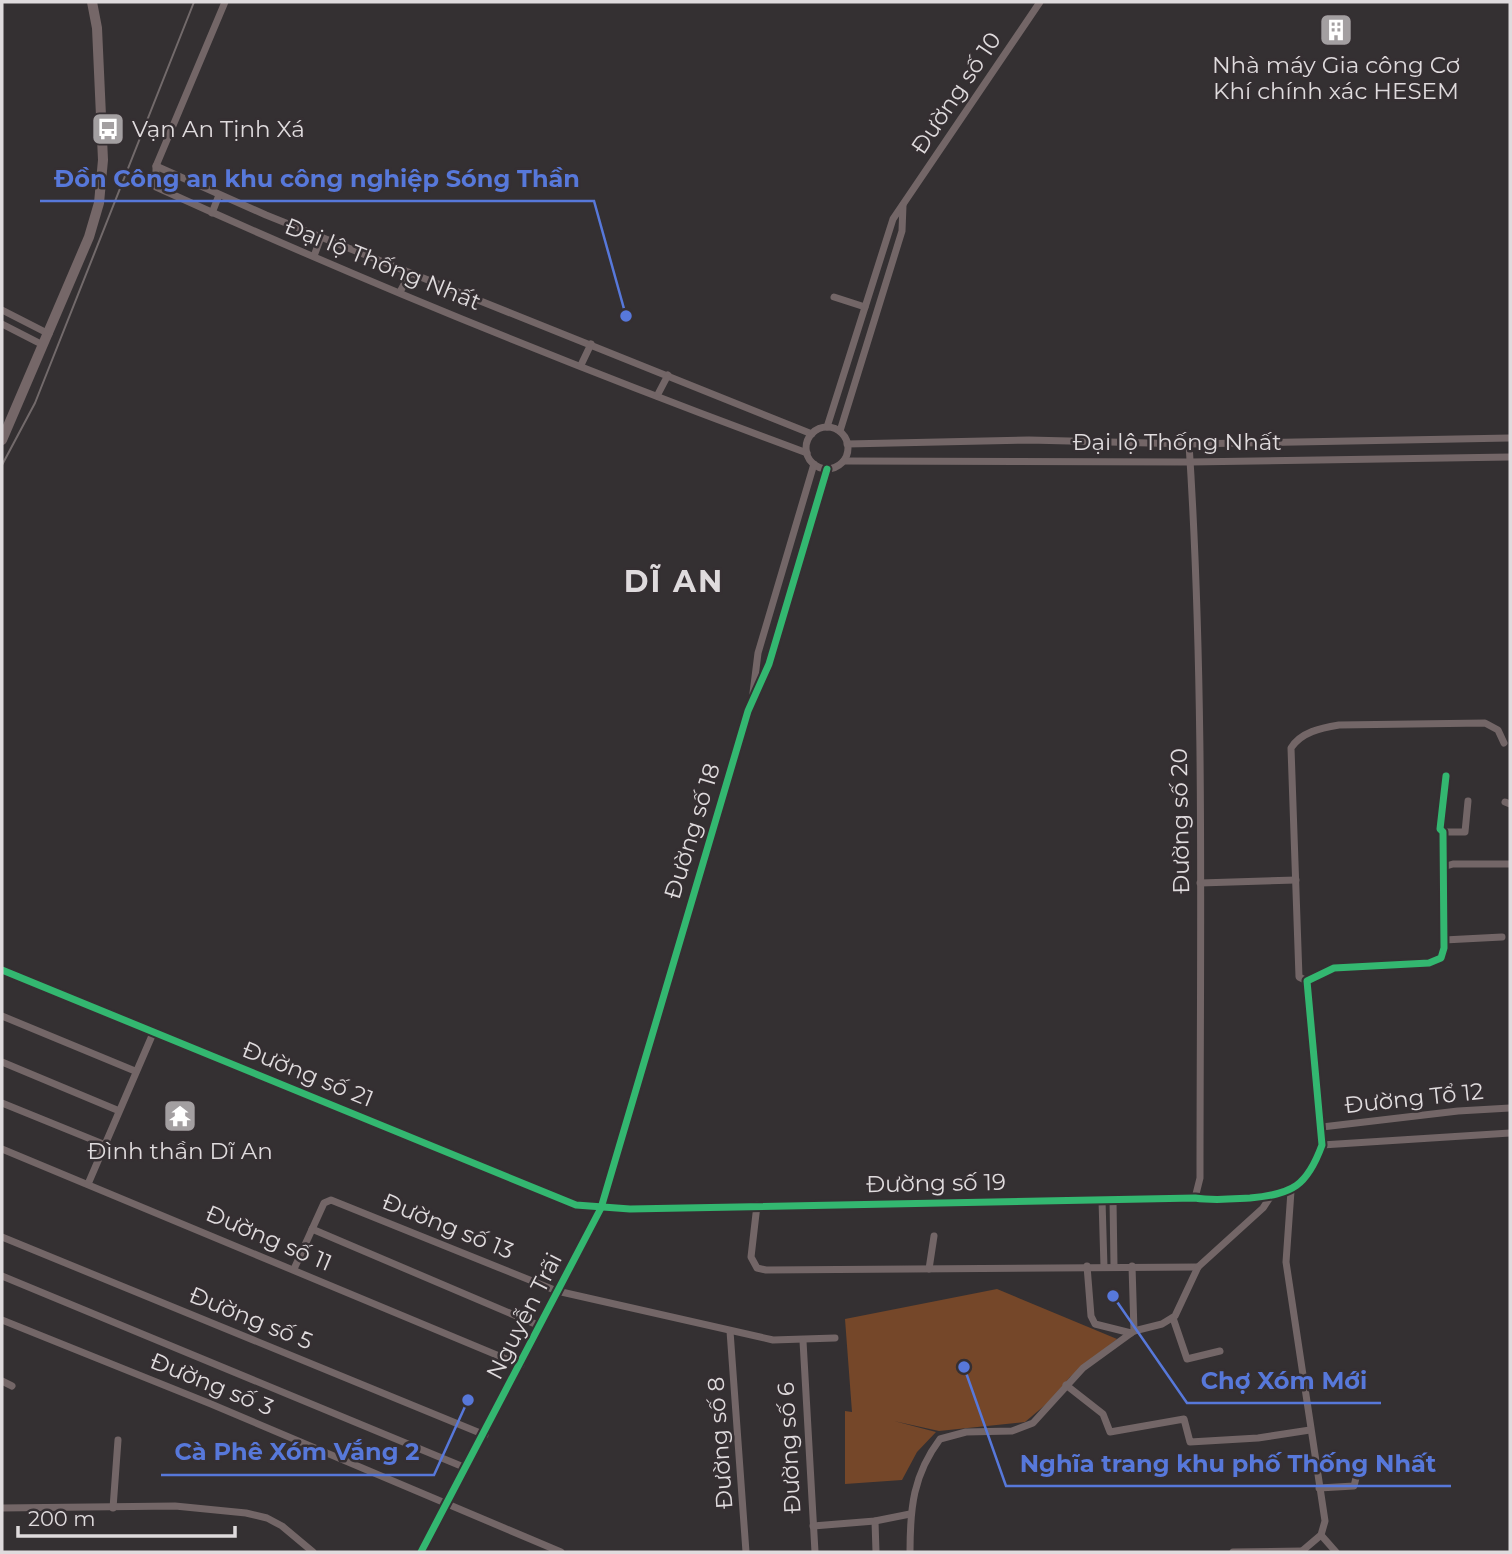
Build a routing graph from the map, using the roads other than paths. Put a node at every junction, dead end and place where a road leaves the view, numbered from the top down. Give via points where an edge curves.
1 (92, 2) edge
2 (225, 2) edge
3 (1040, 2) edge
4 (156, 166) junction
5 (219, 195) junction
6 (903, 205) junction
7 (212, 213) junction
8 (321, 237) junction
9 (314, 256) junction
10 (410, 273) junction
11 (400, 292) junction
12 (834, 297) dead end
13 (865, 307) junction
14 (2, 310) edge
15 (2, 324) edge
16 (49, 334) junction
17 (43, 345) junction
18 (591, 345) junction
19 (581, 365) junction
20 (668, 375) junction
21 (657, 396) junction
22 (827, 427) junction
23 (840, 431) junction
24 (812, 433) junction
25 (1510, 438) edge
26 (2, 440) edge
27 (1323, 442) junction
28 (847, 444) junction
29 (1189, 444) junction
30 (807, 453) junction
31 (1510, 457) edge
32 (1323, 460) junction
33 (844, 461) junction
34 (1191, 462) junction
35 (814, 464) junction
36 (827, 469) junction
37 (785, 564) junction
38 (797, 569) junction
39 (752, 701) junction
40 (1503, 743) dead end
41 (1446, 776) dead end
42 (1468, 801) dead end
43 (1443, 832) junction
44 (1510, 864) edge
45 (1443, 867) junction
46 (1296, 880) junction
47 (1200, 883) junction
48 (1502, 937) dead end
49 (1444, 940) junction
50 (2, 970) edge
51 (1307, 981) junction
52 (2, 1016) edge
53 (154, 1031) junction
54 (2, 1062) edge
55 (135, 1071) junction
56 (2, 1103) edge
57 (1510, 1108) edge
58 (117, 1110) junction
59 (1322, 1127) junction
60 (1510, 1133) edge
61 (103, 1144) junction
62 (1322, 1145) junction
63 (2, 1149) edge
64 (88, 1184) junction
65 (1291, 1191) junction
66 (1271, 1196) junction
67 (1195, 1198) junction
68 (1102, 1200) junction
69 (1113, 1200) junction
70 (757, 1205) junction
71 (601, 1208) junction
72 (312, 1229) junction
73 (934, 1236) dead end
74 (2, 1237) edge
75 (1087, 1266) junction
76 (1115, 1266) junction
77 (1132, 1266) junction
78 (1104, 1267) junction
79 (1198, 1267) junction
80 (294, 1269) junction
81 (929, 1269) junction
82 (2, 1276) edge
83 (557, 1291) junction
84 (1173, 1318) junction
85 (2, 1320) edge
86 (540, 1326) junction
87 (730, 1331) junction
88 (1133, 1332) junction
89 (835, 1338) dead end
90 (803, 1341) junction
91 (1220, 1351) dead end
92 (521, 1365) junction
93 (2, 1381) edge
94 (1066, 1385) junction
95 (12, 1386) dead end
96 (1310, 1430) junction
97 (485, 1435) junction
98 (118, 1440) dead end
99 (466, 1468) junction
100 (1356, 1478) dead end
101 (1319, 1488) junction
102 (446, 1504) junction
103 (2, 1508) edge
104 (113, 1508) junction
105 (910, 1514) junction
106 (874, 1521) junction
107 (813, 1526) junction
108 (1321, 1535) junction
109 (313, 1552) edge
110 (421, 1552) edge
111 (561, 1552) edge
112 (746, 1552) edge
113 (815, 1552) edge
114 (876, 1552) edge
115 (910, 1552) edge
116 (1233, 1552) edge
117 (1302, 1552) edge
118 (1336, 1552) edge

1 - 16 main road via 103,122 101,192 89,237
2 - 4 street
3 - 6 street, Đường số 10
4 - 5 street, Đại lộ Thống Nhất
4 - 7 street, Đại lộ Thống Nhất via 156,187
5 - 7 street
5 - 8 street, Đại lộ Thống Nhất
6 - 13 street, Đường số 10 via 893,219
6 - 23 street, Đường số 10 via 902,231
7 - 9 street, Đại lộ Thống Nhất
8 - 9 street
8 - 10 street, Đại lộ Thống Nhất
9 - 11 street, Đại lộ Thống Nhất
10 - 11 street
10 - 18 street, Đại lộ Thống Nhất
11 - 19 street, Đại lộ Thống Nhất
12 - 13 street
13 - 22 street, Đường số 10
14 - 16 street
15 - 17 street
16 - 17 main road
17 - 26 main road
18 - 19 street
18 - 20 street, Đại lộ Thống Nhất
19 - 21 street, Đại lộ Thống Nhất
20 - 21 street
20 - 24 street, Đại lộ Thống Nhất
21 - 30 street, Đại lộ Thống Nhất
22 - 23 street
22 - 24 street
23 - 28 street
24 - 30 street
25 - 27 street, Đại lộ Thống Nhất
27 - 29 street, Đại lộ Thống Nhất
27 - 32 street
28 - 29 street, Đại lộ Thống Nhất via 1029,440
28 - 33 street
29 - 34 street, Đường số 20
30 - 35 street
31 - 32 street, Đại lộ Thống Nhất
32 - 34 street, Đại lộ Thống Nhất
33 - 34 street, Đại lộ Thống Nhất
33 - 36 street
34 - 47 street, Đường số 20
35 - 36 street
35 - 37 street, Đường số 18
36 - 38 street, Đường số 18
37 - 38 street
37 - 39 street, Đường số 18 via 758,653
38 - 39 street, Đường số 18 via 769,664
39 - 71 street, Đường số 18
40 - 46 street via 1498,730 1485,723 1339,725 1318,728 1296,740 1291,748
41 - 43 street
42 - 43 street via 1465,832
43 - 45 street
44 - 45 street via 1453,863
45 - 49 street
46 - 47 street
46 - 51 street via 1299,976
47 - 67 street, Đường số 20 via 1200,1178
48 - 49 street
49 - 51 street via 1441,958 1435,961 1334,968
50 - 53 street, Đường số 21
51 - 59 street
52 - 55 street
53 - 55 street
53 - 71 street, Đường số 21 via 576,1205
54 - 58 street
55 - 58 street
56 - 61 street
57 - 59 street, Đường Tổ 12
58 - 61 street
59 - 62 street
60 - 62 street
61 - 64 street
62 - 65 street via 1314,1167
63 - 64 street, Đường số 11
64 - 80 street, Đường số 11
65 - 66 street, Đường số 19
65 - 96 street via 1286,1262
66 - 67 street, Đường số 19
66 - 79 street
67 - 69 street, Đường số 19
68 - 69 street, Đường số 19
68 - 70 street, Đường số 19
68 - 78 street
69 - 76 street
70 - 71 street, Đường số 19
70 - 81 street via 751,1257 758,1268
71 - 83 street, Nguyễn Trãi
72 - 80 street, Đường số 13
72 - 83 street, Đường số 13 via 324,1203 331,1200
72 - 86 street
73 - 81 street
74 - 97 street, Đường số 5
75 - 78 street
75 - 81 street
75 - 88 street via 1095,1324
76 - 77 street
76 - 78 street
77 - 79 street
77 - 88 street
79 - 84 street
80 - 92 street, Đường số 11
82 - 99 street
83 - 86 street, Nguyễn Trãi
83 - 87 street, Đường số 13
84 - 88 street
84 - 91 street via 1187,1359
85 - 102 street, Đường số 3
86 - 92 street, Nguyễn Trãi
87 - 90 street, Đường số 13
87 - 112 street, Đường số 8
88 - 94 street
89 - 90 street, Đường số 13
90 - 107 street, Đường số 6
92 - 97 street, Nguyễn Trãi
93 - 95 street
94 - 96 street via 1103,1414 1110,1432 1184,1419 1190,1442
94 - 105 street via 1027,1426 1012,1432 966,1432 940,1438 917,1476
96 - 101 street
97 - 99 street, Nguyễn Trãi
98 - 104 street
99 - 102 street, Nguyễn Trãi
100 - 101 street via 1354,1486
101 - 108 street via 1325,1521
102 - 110 street, Nguyễn Trãi
102 - 111 street, Đường số 3
103 - 104 street
104 - 109 street via 175,1506 251,1513 282,1526
105 - 106 street
105 - 115 street
106 - 107 street
106 - 114 street
107 - 113 street, Đường số 6
108 - 117 street
108 - 118 street
116 - 117 street

